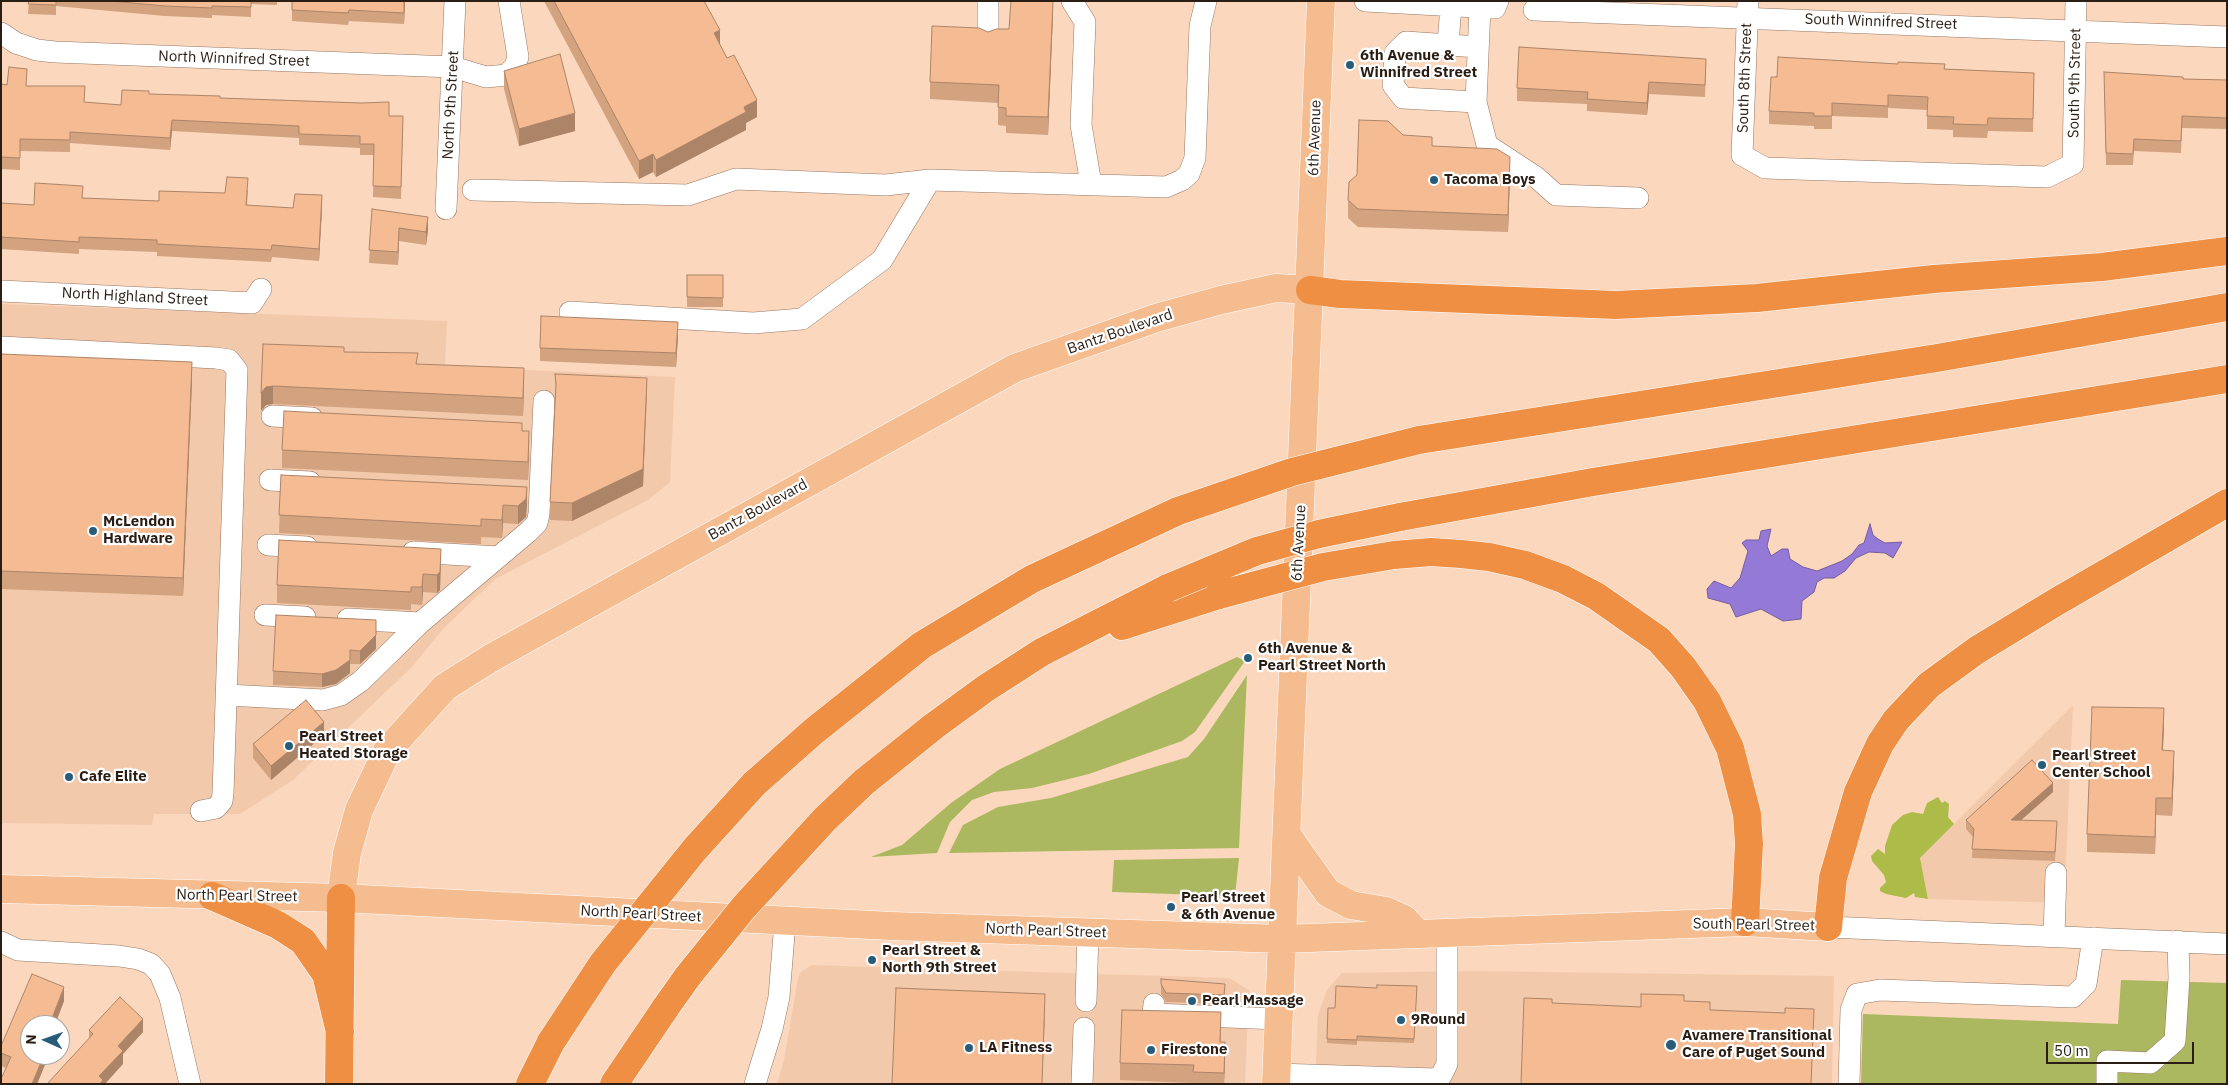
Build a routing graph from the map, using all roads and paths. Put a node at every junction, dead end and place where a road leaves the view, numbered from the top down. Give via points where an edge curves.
1 (456, 1) edge
2 (509, 1) edge
3 (988, 1) edge
4 (1072, 1) edge
5 (1206, 1) edge
6 (1321, 1) edge
7 (1365, 1) edge
8 (2076, 1) edge
9 (1491, 5) edge
10 (1451, 6) junction
11 (1748, 9) edge
12 (1534, 10) dead end
13 (2076, 29) junction
14 (988, 36) edge
15 (2227, 36) edge
16 (8, 38) edge
17 (1448, 44) junction
18 (1478, 47) junction
19 (453, 67) junction
20 (1476, 102) junction
21 (2073, 164) joint
22 (930, 180) junction
23 (1091, 184) junction
24 (472, 190) dead end
25 (1638, 198) dead end
26 (446, 209) dead end
27 (2227, 251) edge
28 (261, 289) dead end
29 (1310, 290) junction
30 (1, 291) edge
31 (2227, 307) edge
32 (570, 312) dead end
33 (1, 347) edge
34 (2227, 379) edge
35 (544, 402) dead end
36 (272, 416) dead end
37 (330, 418) edge
38 (270, 480) dead end
39 (328, 482) edge
40 (2227, 503) edge
41 (268, 545) dead end
42 (325, 548) edge
43 (392, 551) edge
44 (498, 557) junction
45 (265, 615) dead end
46 (420, 623) junction
47 (1042, 652) junction
48 (227, 695) junction
49 (201, 811) dead end
50 (1287, 835) junction
51 (2056, 873) dead end
52 (1, 889) edge
53 (212, 896) junction
54 (341, 898) junction
55 (785, 922) junction
56 (1745, 922) junction
57 (1828, 927) junction
58 (1088, 932) junction
59 (1447, 933) junction
60 (1417, 934) junction
61 (2054, 936) junction
62 (1282, 938) junction
63 (2093, 938) junction
64 (1, 942) edge
65 (2178, 942) junction
66 (2227, 944) edge
67 (1086, 1001) dead end
68 (1154, 1004) dead end
69 (1278, 1019) junction
70 (1084, 1028) dead end
71 (340, 1032) junction
72 (1276, 1079) edge
73 (190, 1084) edge
74 (339, 1084) edge
75 (530, 1084) edge
76 (614, 1084) edge
77 (755, 1084) edge
78 (1082, 1084) edge
79 (1849, 1084) edge
80 (2107, 1084) edge

1 - 19 street, North 9th Street
2 - 19 street, North Winnifred Street via 518,57 507,75 486,77
3 - 14 street
4 - 23 street via 1085,22 1081,125
5 - 23 street via 1200,26 1196,158 1189,174 1166,187
6 - 29 main road, 6th Avenue
7 - 10 street
8 - 13 street, South 9th Street
9 - 10 street
9 - 18 street
10 - 17 street
11 - 12 street, South Winnifred Street
11 - 13 street, South Winnifred Street
11 - 21 street, South 8th Street via 1742,155 1765,168 2047,177
13 - 15 street, South Winnifred Street
13 - 21 street, South 9th Street
16 - 19 street, North Winnifred Street via 37,50 55,52
17 - 18 street
17 - 20 street via 1406,42 1395,53 1393,85 1403,98
18 - 20 street
19 - 26 street, North 9th Street
20 - 25 street via 1487,145 1536,177 1556,196
22 - 23 street
22 - 24 street via 886,185 736,179 688,195
22 - 32 street via 882,260 802,318 752,324
27 - 29 highway via 2102,267 1934,279 1757,298 1625,304
28 - 30 street, North Highland Street via 252,303
29 - 50 main road, 6th Avenue
29 - 54 main road, Bantz Boulevard via 1276,288 1221,300 1156,318 1015,368 491,658 445,687 387,752 359,810 347,852
31 - 75 highway, bridge via 1937,358 1419,440 1292,472 1178,511 1032,579 922,645 814,731 754,784 695,849 603,963 551,1042
33 - 48 street via 216,358 229,360 235,366 238,381
34 - 47 highway, bridge via 1593,482 1319,534 1258,552 1168,588
35 - 44 street via 533,428 531,492 537,523
36 - 37 street
38 - 39 street
40 - 57 highway via 1977,650 1929,685 1896,720 1880,744 1858,792 1833,878
41 - 42 street
43 - 44 street
44 - 46 street
45 - 46 street
46 - 48 street via 361,681 334,698
47 - 56 highway, bridge via 1219,595 1322,567 1394,555 1431,552 1470,555 1525,565 1564,579 1596,596 1659,640 1683,666 1707,701 1730,748 1747,814 1749,844
47 - 76 highway, bridge via 941,720 864,782 825,819 744,907 688,976
48 - 49 street via 222,798 213,810
50 - 60 main road via 1328,893 1351,905 1386,911 1404,919
50 - 62 main road, 6th Avenue
51 - 61 street
52 - 53 main road, North Pearl Street
53 - 54 main road, North Pearl Street
53 - 71 highway via 278,925 303,940 326,974
54 - 55 main road, North Pearl Street
54 - 71 highway
55 - 58 main road, North Pearl Street
55 - 77 street via 779,997
56 - 57 main road, South Pearl Street
56 - 59 main road, South Pearl Street
57 - 61 street, South Pearl Street
58 - 62 main road, North Pearl Street
58 - 67 street
59 - 60 main road, South Pearl Street
59 - 72 street via 1448,1064 1441,1076 1435,1079
60 - 62 main road, South Pearl Street
61 - 63 street, South Pearl Street
62 - 69 main road, 6th Avenue
63 - 65 street, South Pearl Street
63 - 79 street via 2086,984 2073,997 1880,990 1857,994 1851,1010
64 - 73 street via 26,951 119,956 151,964 160,974 170,998
65 - 66 street, South Pearl Street
65 - 80 street via 2175,1041 2150,1063 2107,1061
68 - 69 street via 1153,1014
69 - 72 main road, 6th Avenue
70 - 78 street
71 - 74 highway

